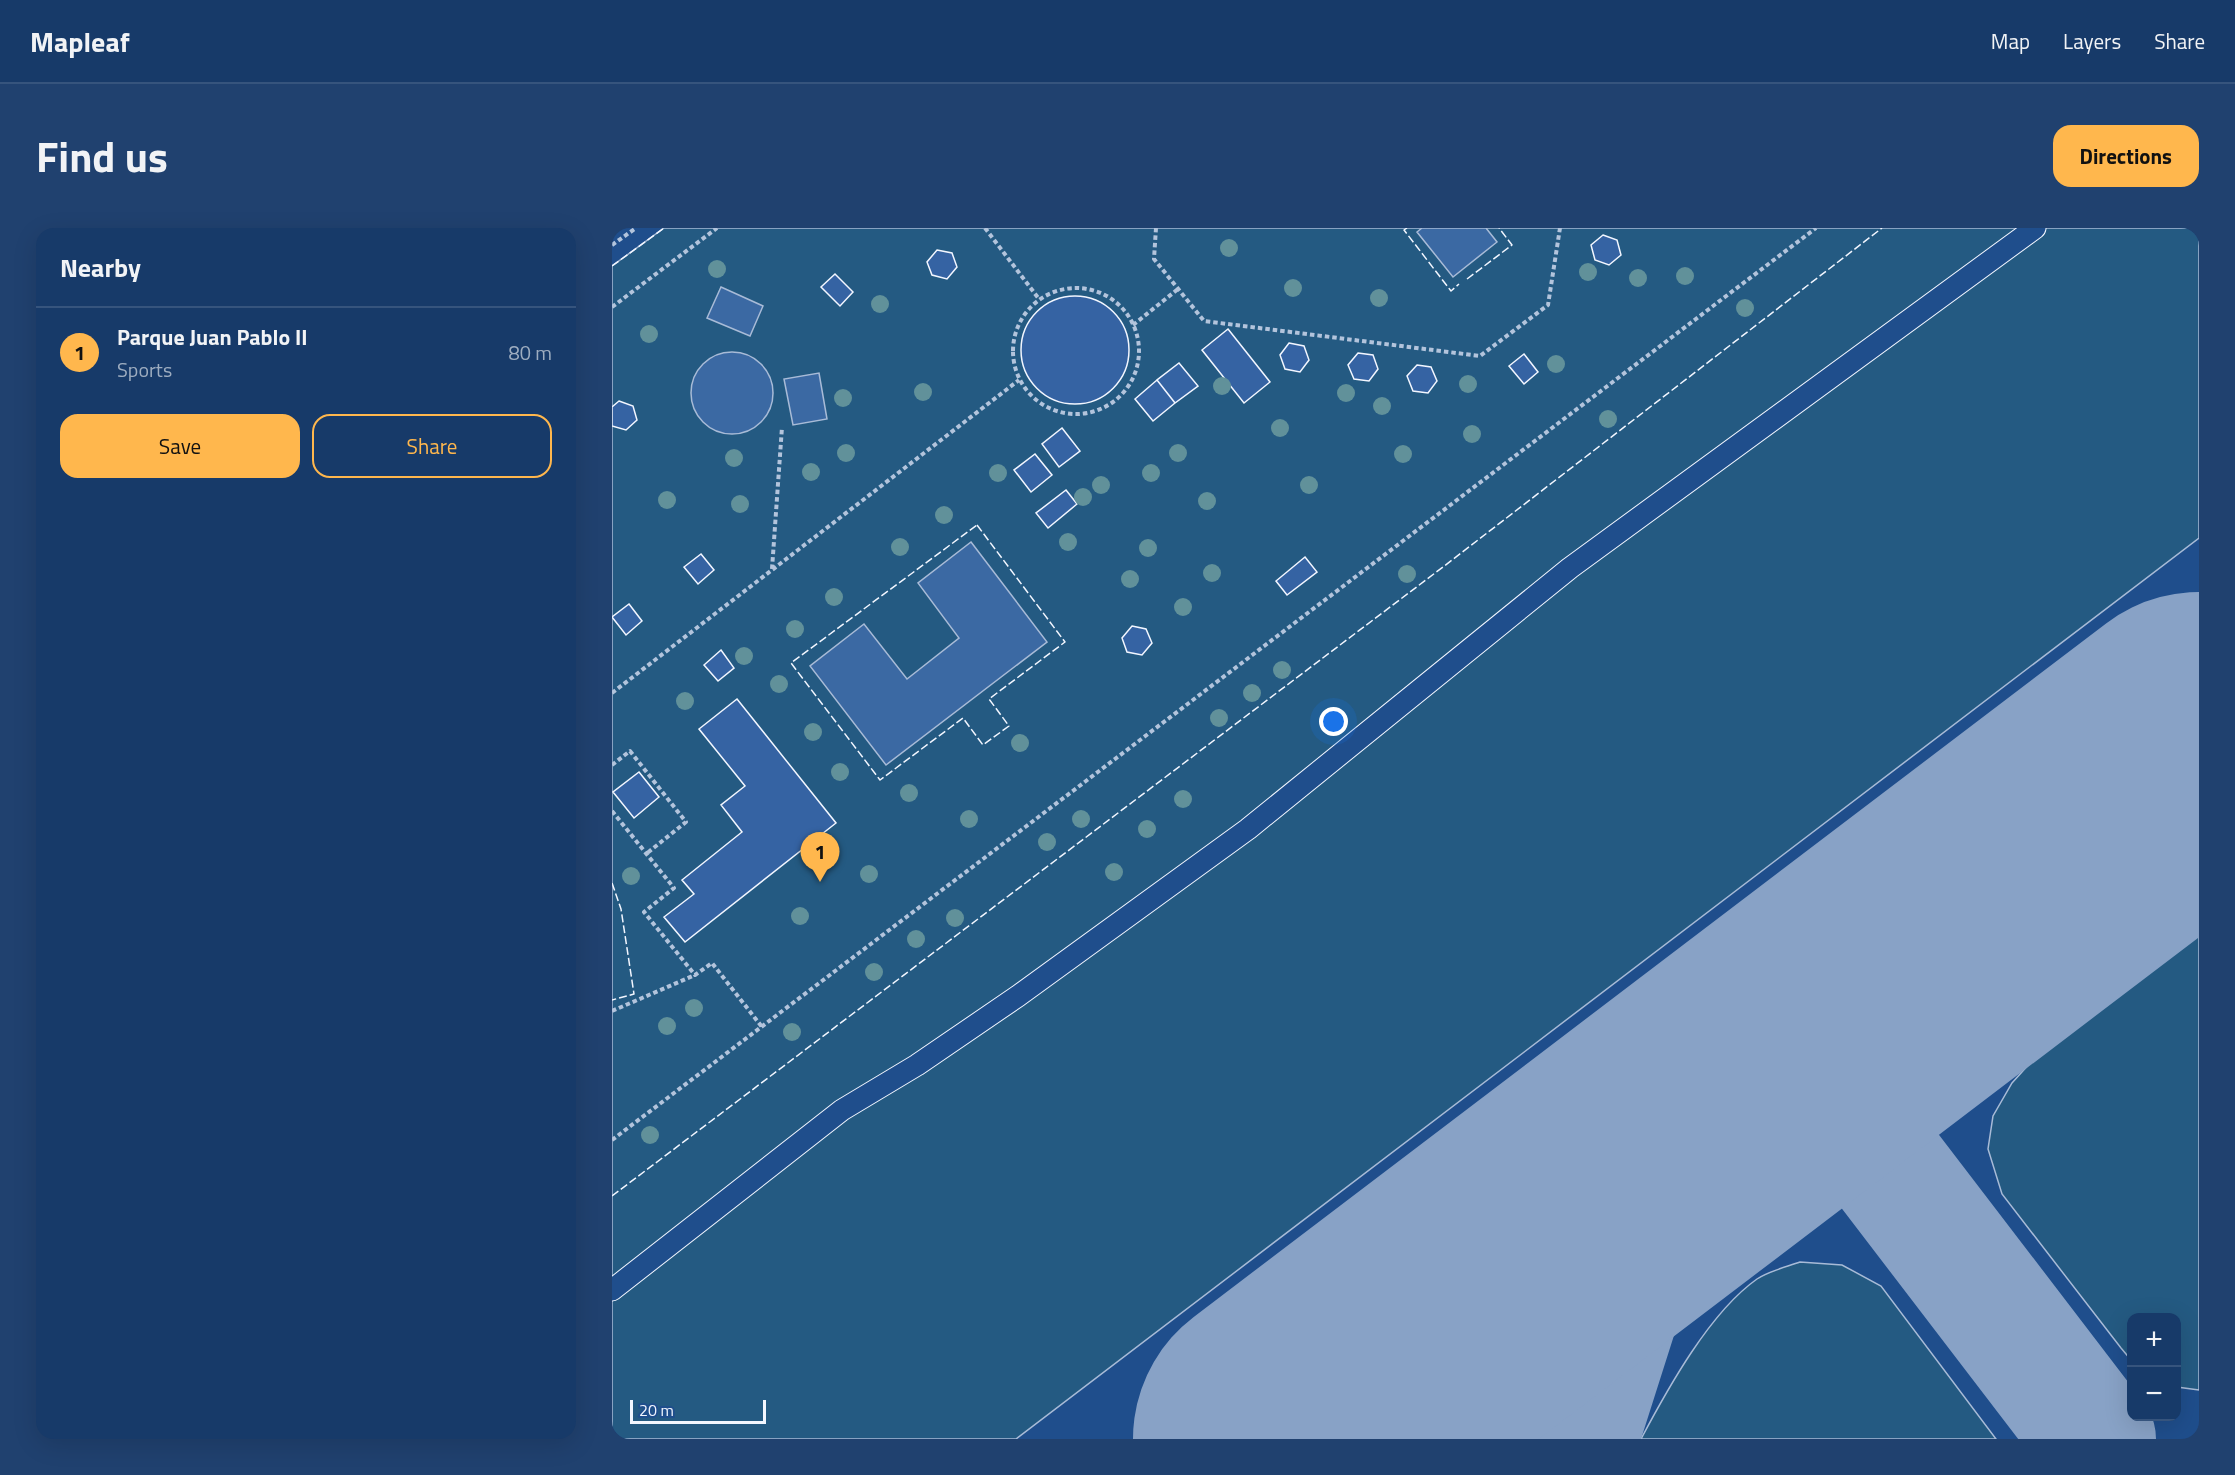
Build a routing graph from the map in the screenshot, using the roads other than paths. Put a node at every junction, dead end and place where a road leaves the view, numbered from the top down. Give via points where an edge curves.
1 (2035, 228) edge
2 (612, 1290) edge

1 - 2 lane via 1570,568 1248,829 917,1065 842,1110

